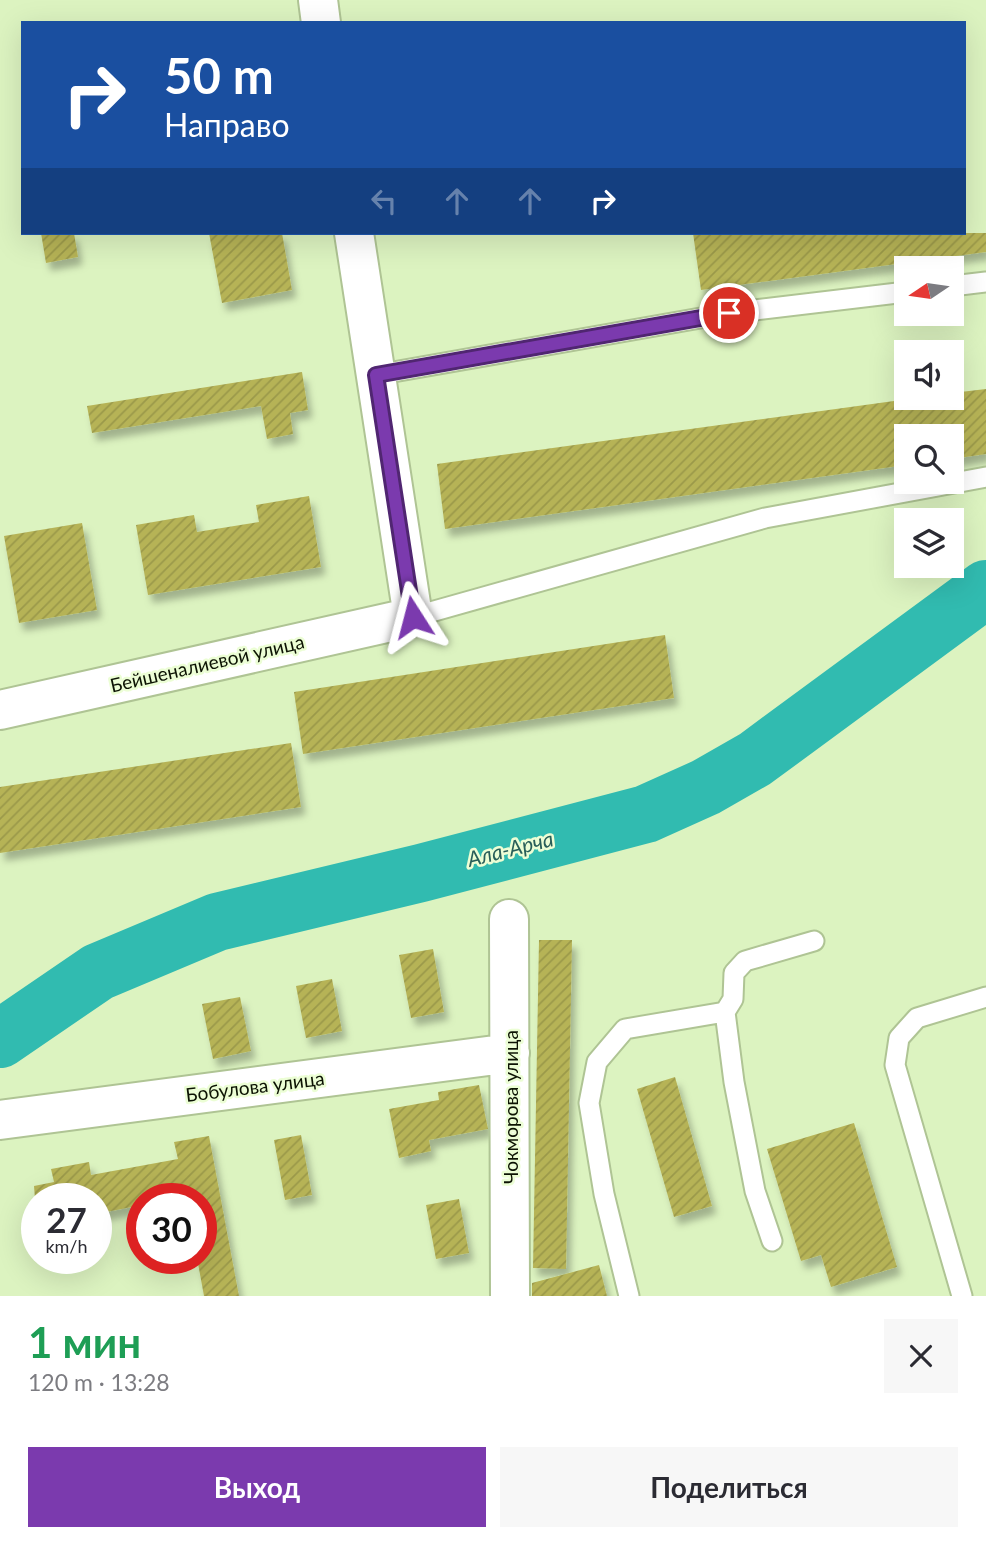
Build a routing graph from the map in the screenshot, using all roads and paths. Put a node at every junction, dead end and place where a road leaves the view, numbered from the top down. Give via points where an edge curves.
1 (318, 0) edge
2 (321, 21) edge
3 (354, 235) edge
4 (986, 282) edge
5 (964, 285) edge
6 (894, 293) edge
7 (376, 375) junction
8 (986, 477) edge
9 (413, 617) junction
10 (0, 710) edge
11 (509, 919) dead end
12 (814, 942) dead end
13 (986, 998) edge
14 (724, 1012) junction
15 (510, 1053) junction
16 (0, 1120) edge
17 (772, 1241) dead end
18 (510, 1296) edge
19 (629, 1296) edge
20 (962, 1296) edge

1 - 2 street
3 - 7 street
4 - 5 lane
6 - 7 lane via 729,313
7 - 9 street
8 - 9 lane via 765,518
9 - 10 street, Бейшеналиевой улица
11 - 15 street, Чокморова улица
12 - 14 lane via 745,961 734,972 733,999
13 - 20 lane via 917,1018 899,1038 895,1065
14 - 17 lane via 755,1191
14 - 19 lane via 625,1029 597,1062 589,1103 604,1194
15 - 16 street, Бобулова улица
15 - 18 street, Чокморова улица

